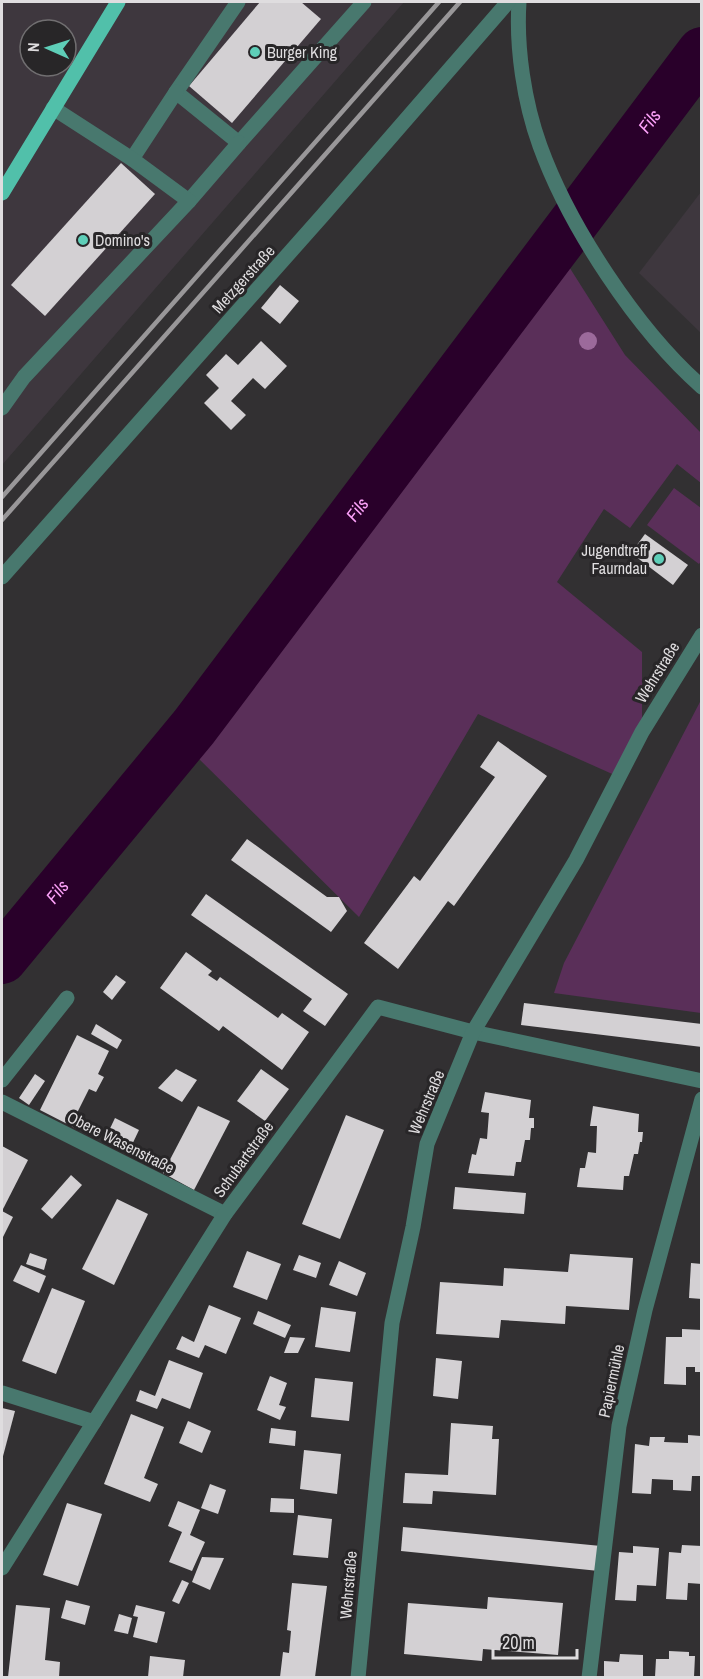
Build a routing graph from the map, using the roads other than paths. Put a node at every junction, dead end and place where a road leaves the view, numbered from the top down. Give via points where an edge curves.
1 (118, 2) edge
2 (238, 2) edge
3 (364, 2) edge
4 (508, 2) edge
5 (519, 2) edge
6 (176, 92) junction
7 (53, 108) junction
8 (239, 143) junction
9 (132, 159) junction
10 (6, 177) edge
11 (2, 193) edge
12 (189, 201) junction
13 (702, 387) edge
14 (2, 408) edge
15 (2, 577) edge
16 (702, 635) edge
17 (67, 998) dead end
18 (473, 1032) junction
19 (2, 1080) edge
20 (702, 1081) edge
21 (702, 1099) edge
22 (2, 1102) edge
23 (225, 1214) junction
24 (2, 1393) edge
25 (94, 1422) junction
26 (2, 1568) edge
27 (358, 1677) edge
28 (589, 1677) edge

1 - 7 main road
2 - 6 street
3 - 8 street
4 - 15 street, Metzgerstraße
5 - 13 street via 524,80 540,145 577,225 632,311 681,369
6 - 8 street
6 - 9 street
7 - 9 street
7 - 10 main road
8 - 12 street
9 - 12 street
10 - 11 main road
12 - 14 street via 24,377
16 - 18 street, Wehrstraße via 642,732 576,860
17 - 19 street
18 - 20 street
18 - 23 street, Schubartstraße via 378,1007
18 - 27 street, Wehrstraße via 427,1144 392,1323
21 - 28 street, Papiermühle via 645,1310 619,1426
22 - 23 street, Obere Wasenstraße
23 - 25 street, Schubartstraße
24 - 25 street
25 - 26 street, Schubartstraße

